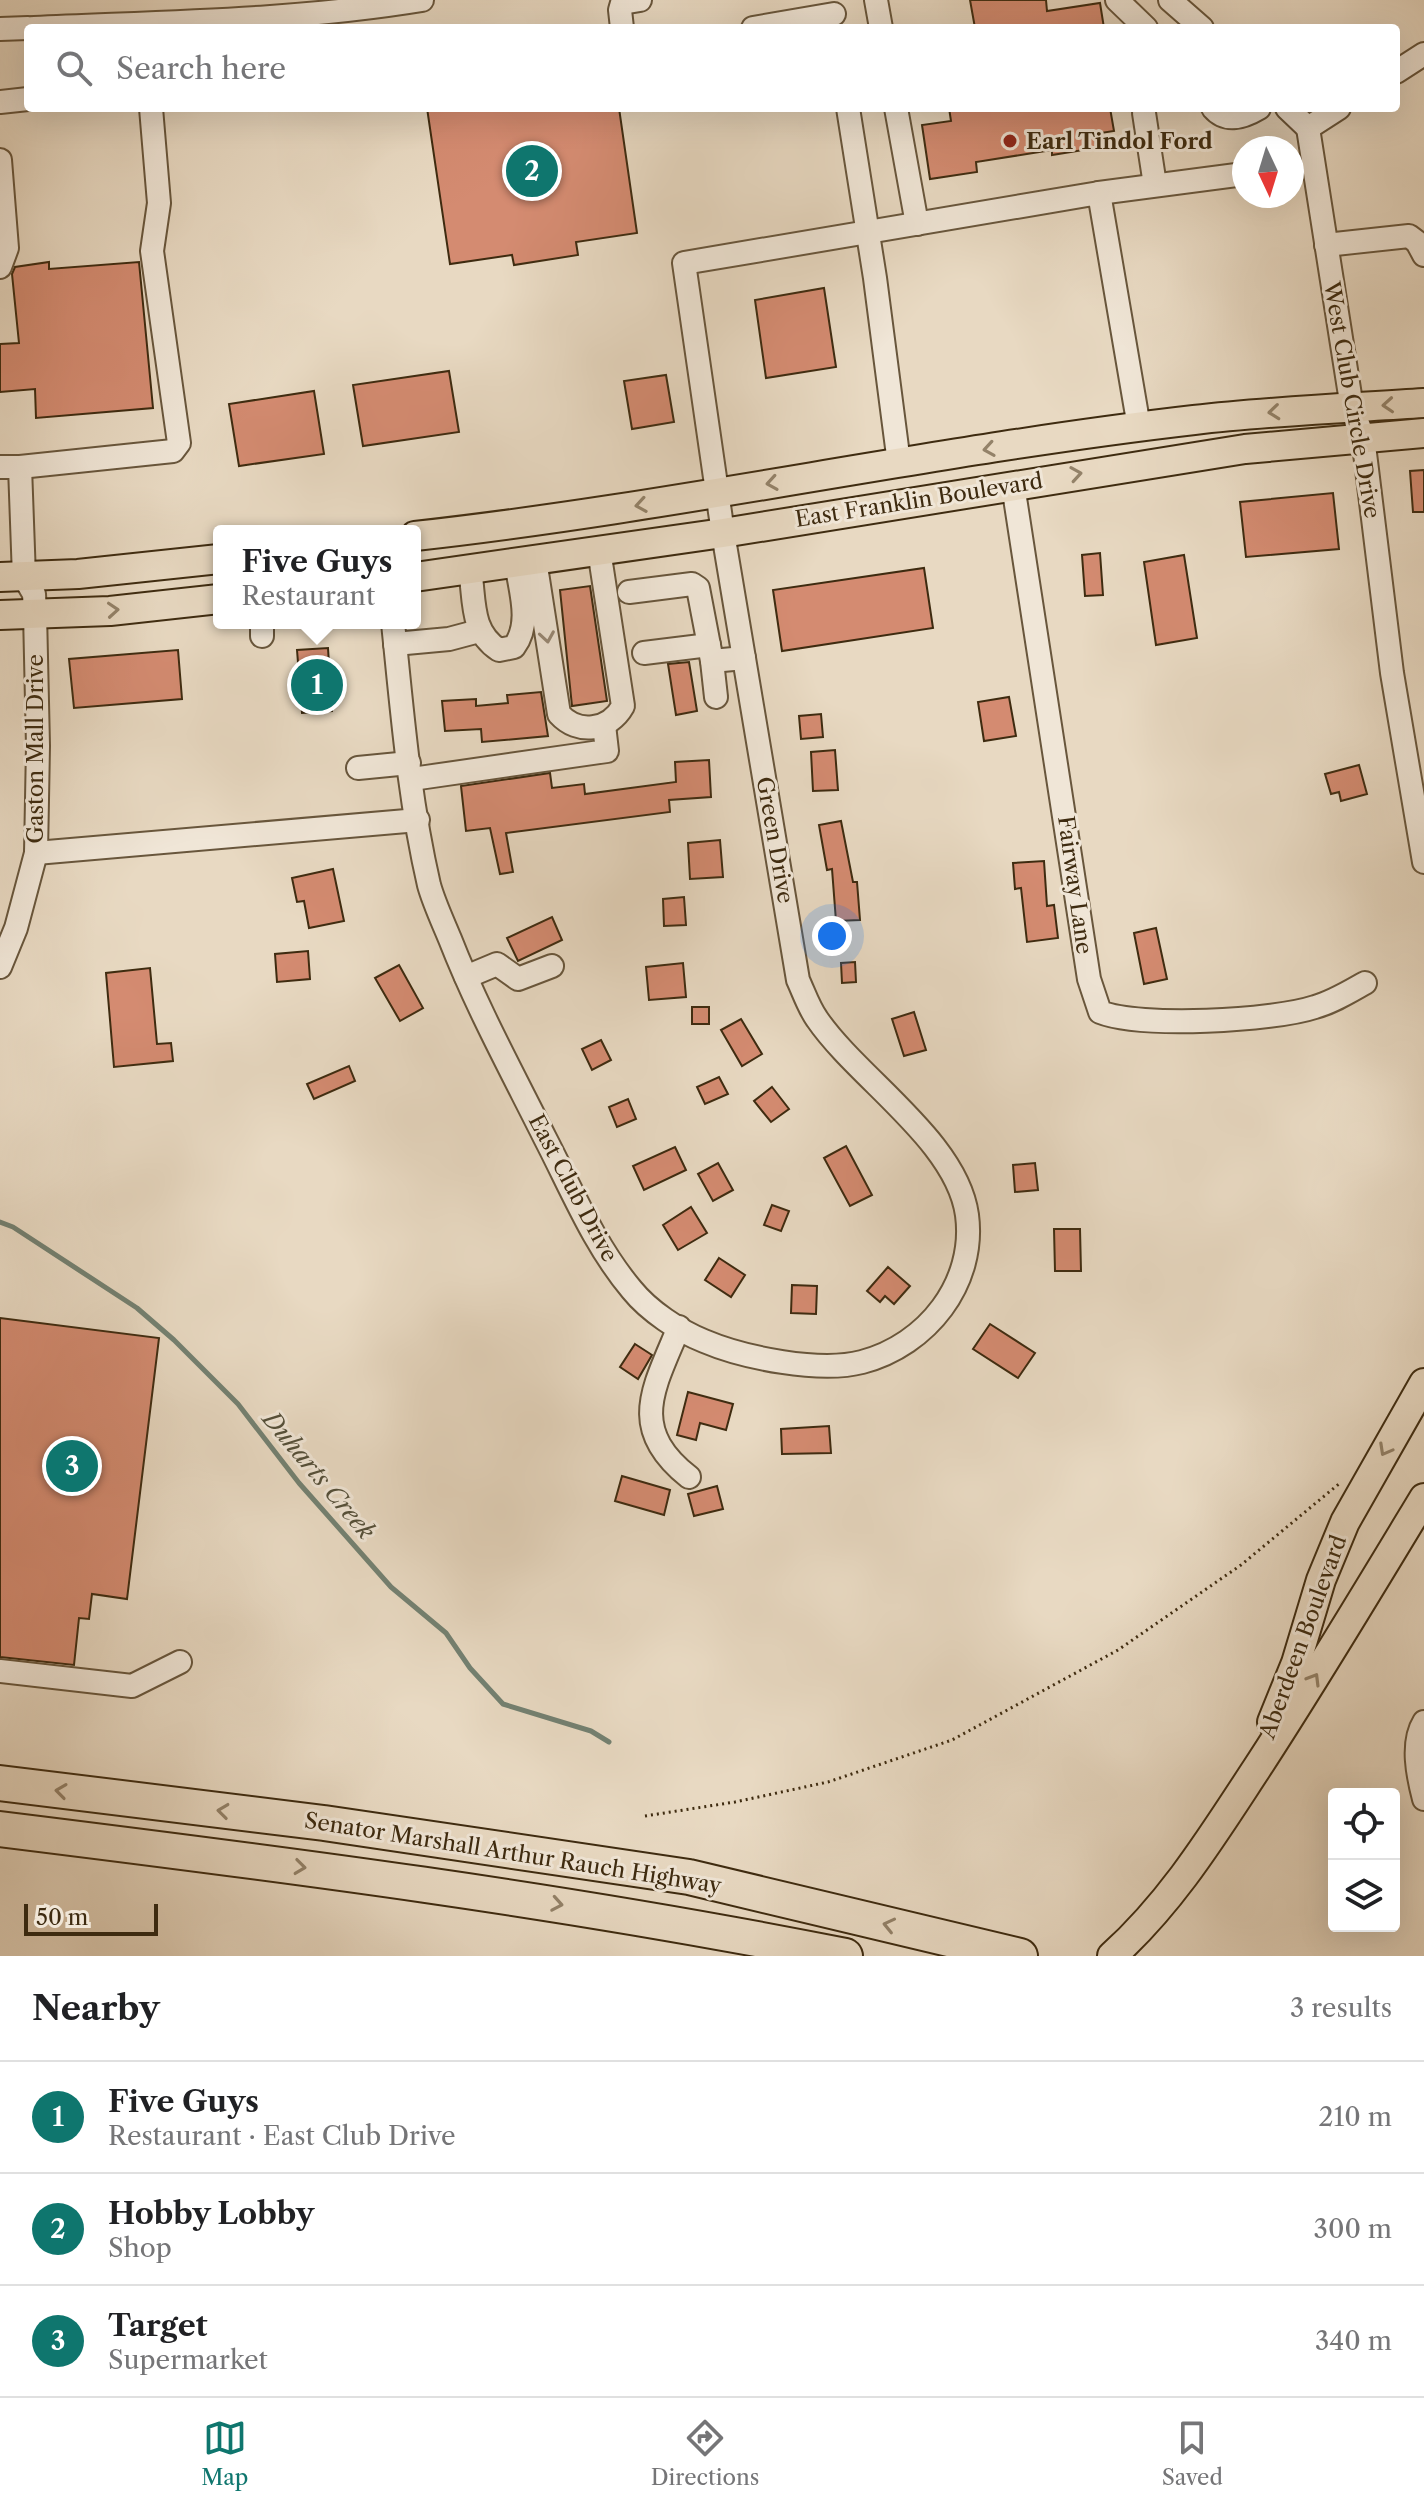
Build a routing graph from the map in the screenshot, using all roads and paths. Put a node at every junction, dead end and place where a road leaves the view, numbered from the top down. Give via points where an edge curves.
1 (422, 0) edge
2 (640, 0) edge
3 (876, 0) edge
4 (1170, 0) edge
5 (807, 9) edge
6 (834, 14) edge
7 (130, 24) edge
8 (622, 24) edge
9 (764, 24) edge
10 (880, 24) edge
11 (1197, 24) edge
12 (24, 28) edge
13 (0, 29) edge
14 (1424, 54) edge
15 (1400, 69) edge
16 (24, 99) edge
17 (0, 102) edge
18 (151, 112) edge
19 (849, 112) edge
20 (897, 112) edge
21 (1216, 112) edge
22 (1250, 112) edge
23 (1291, 112) edge
24 (1333, 112) edge
25 (1144, 113) dead end
26 (1308, 128) junction
27 (1304, 158) edge
28 (0, 160) edge
29 (1304, 169) edge
30 (1232, 175) edge
31 (1155, 185) junction
32 (1099, 193) junction
33 (917, 224) junction
34 (868, 232) junction
35 (1326, 245) junction
36 (1424, 255) edge
37 (0, 267) edge
38 (1424, 403) edge
39 (1352, 408) junction
40 (1139, 427) junction
41 (1424, 433) edge
42 (1363, 437) junction
43 (899, 463) junction
44 (10, 467) edge
45 (1013, 485) junction
46 (718, 492) junction
47 (723, 533) junction
48 (421, 535) edge
49 (599, 550) junction
50 (213, 560) edge
51 (525, 561) junction
52 (470, 569) junction
53 (421, 576) edge
54 (12, 577) edge
55 (629, 592) dead end
56 (213, 600) edge
57 (35, 613) junction
58 (0, 615) edge
59 (479, 631) junction
60 (394, 634) edge
61 (644, 653) dead end
62 (710, 653) junction
63 (744, 658) junction
64 (716, 697) dead end
65 (604, 725) junction
66 (358, 768) dead end
67 (410, 771) junction
68 (418, 820) junction
69 (36, 853) junction
70 (1424, 862) edge
71 (552, 966) dead end
72 (0, 967) edge
73 (466, 977) junction
74 (1365, 983) dead end
75 (930, 1142) joint
76 (679, 1327) junction
77 (1424, 1383) edge
78 (689, 1477) dead end
79 (1343, 1480) dead end
80 (1424, 1498) edge
81 (180, 1662) dead end
82 (0, 1671) edge
83 (1424, 1722) edge
84 (1257, 1768) junction
85 (0, 1783) edge
86 (1424, 1799) edge
87 (645, 1816) dead end
88 (0, 1829) edge
89 (0, 1851) edge
90 (249, 1860) junction
91 (1119, 1950) edge
92 (845, 1956) edge
93 (1020, 1956) edge

1 - 7 street via 249,19
2 - 8 street via 622,3
3 - 10 street
4 - 11 street
5 - 6 street
5 - 9 street
12 - 13 street
14 - 15 street
16 - 17 street
18 - 44 street via 159,203 152,251 179,443 173,451
19 - 34 street
20 - 33 street
21 - 22 street via 1239,117
23 - 26 street
24 - 26 street
25 - 31 street
26 - 27 street, West Club Circle Drive
28 - 37 street via 7,248
29 - 35 street, West Club Circle Drive
30 - 31 street
31 - 32 street
32 - 33 street
32 - 40 street
33 - 34 street
34 - 43 street
34 - 46 street, Green Drive via 684,263
35 - 36 street via 1409,236
35 - 39 street, West Club Circle Drive
38 -> 39 main road, East Franklin Boulevard
39 -> 40 main road, East Franklin Boulevard
39 - 42 street, West Club Circle Drive
40 -> 43 main road, East Franklin Boulevard
41 - 42 main road, East Franklin Boulevard
45 -> 42 main road, East Franklin Boulevard via 1245,449
42 - 70 street, West Club Circle Drive via 1392,673
43 -> 46 main road, East Franklin Boulevard
44 - 54 street, Gaston Mall Drive
45 - 47 main road, East Franklin Boulevard
45 - 74 street, Fairway Lane via 1089,979 1100,1012 1145,1021 1279,1016 1316,1007
46 - 47 street, Green Drive
46 -> 48 main road, East Franklin Boulevard
47 - 49 main road, East Franklin Boulevard
47 - 63 street, Green Drive
49 - 51 main road, East Franklin Boulevard
49 - 65 street via 623,706 617,718
50 - 54 main road
51 - 52 main road, East Franklin Boulevard
51 - 59 street via 523,634 514,647 499,650
51 -> 65 street via 559,714 582,727
52 - 53 main road, East Franklin Boulevard
52 - 59 street
54 - 57 street, Gaston Mall Drive via 34,594
55 - 62 street via 692,584 698,588
57 -> 56 main road
57 - 58 main road
57 - 69 street, Gaston Mall Drive
59 - 60 street via 449,639
60 - 67 street, East Club Drive
61 - 62 street
62 - 63 street
62 - 64 street
63 - 75 street, Green Drive via 798,980 831,1038
65 - 67 street via 607,751
66 - 67 street
67 - 68 street, East Club Drive
68 - 69 street
68 - 73 street, East Club Drive via 430,888
69 - 72 street, Gaston Mall Drive
71 - 73 street via 518,979 497,964
73 - 76 street, East Club Drive via 611,1264 636,1295
75 - 76 street, East Club Drive via 953,1175 967,1213 968,1253 955,1291 930,1323 898,1348 860,1362 820,1365 740,1353
76 - 78 street via 652,1398 651,1423 670,1462
77 -> 84 main road, Aberdeen Boulevard via 1345,1522
79 - 87 path via 1241,1565 1118,1650 952,1740 828,1782
84 -> 80 main road, Aberdeen Boulevard
81 - 82 street via 132,1686
83 - 86 street via 1417,1775
84 - 91 main road, Aberdeen Boulevard via 1176,1888
93 -> 85 highway, Senator Marshall Arthur Rauch Highway via 689,1877 324,1823
88 - 90 highway, Senator Marshall Arthur Rauch Highway
89 - 90 highway
90 -> 92 highway, Senator Marshall Arthur Rauch Highway via 547,1902

